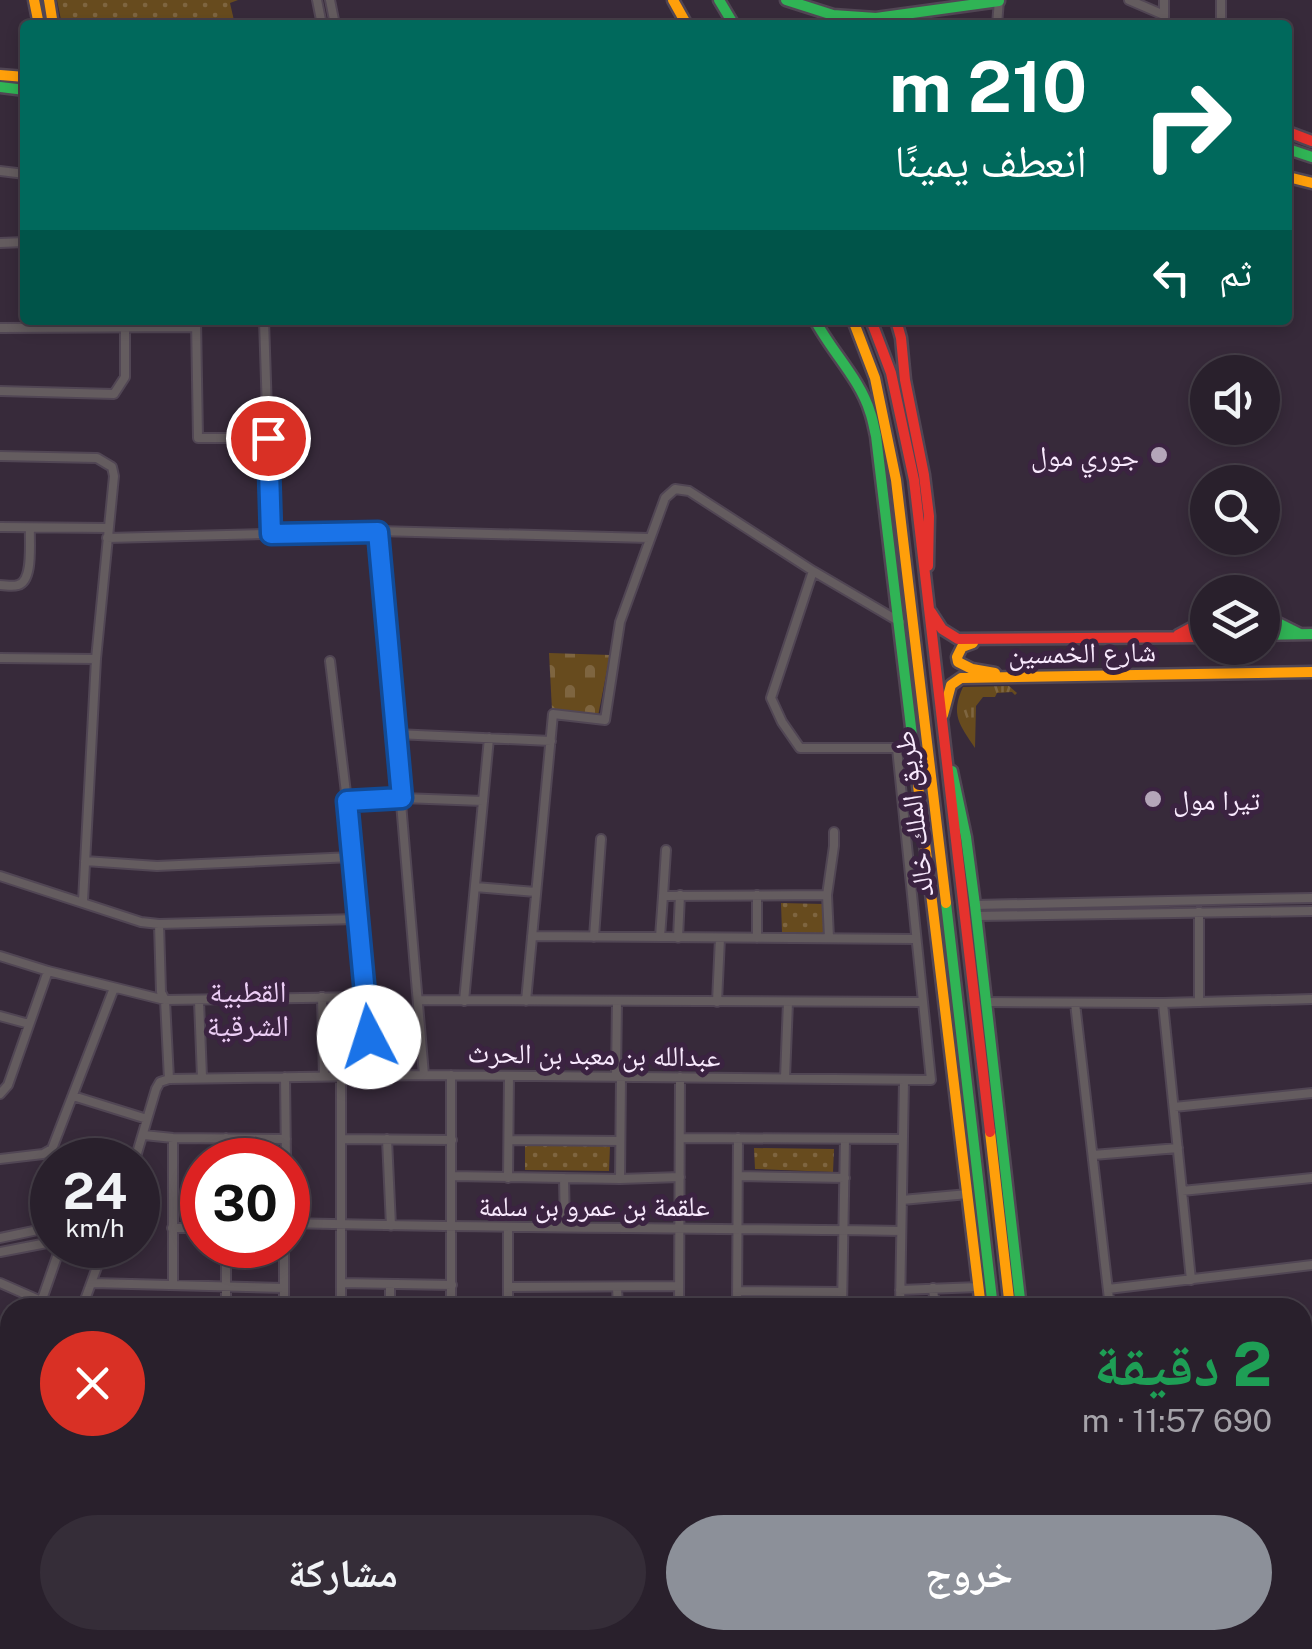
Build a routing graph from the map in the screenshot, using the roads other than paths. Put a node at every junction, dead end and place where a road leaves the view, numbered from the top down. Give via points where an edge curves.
1 (786, 0) edge
2 (999, 0) edge
3 (1129, 0) edge
4 (1164, 0) edge
5 (1164, 20) edge
6 (160, 325) edge
7 (196, 325) edge
8 (264, 325) edge
9 (818, 325) edge
10 (855, 325) edge
11 (873, 325) edge
12 (897, 325) edge
13 (125, 327) junction
14 (0, 328) edge
15 (0, 391) edge
16 (268, 438) junction
17 (0, 456) edge
18 (0, 528) edge
19 (30, 528) junction
20 (378, 532) junction
21 (108, 533) junction
22 (271, 534) junction
23 (649, 538) junction
24 (813, 570) junction
25 (0, 585) edge
26 (928, 606) junction
27 (900, 622) junction
28 (1280, 623) edge
29 (1190, 628) edge
30 (1307, 634) edge
31 (1280, 635) edge
32 (1172, 638) junction
33 (1190, 638) edge
34 (989, 639) junction
35 (0, 658) edge
36 (96, 659) junction
37 (330, 661) dead end
38 (1312, 672) edge
39 (1016, 676) junction
40 (942, 719) junction
41 (396, 734) junction
42 (488, 738) junction
43 (551, 741) junction
44 (402, 798) junction
45 (347, 801) junction
46 (483, 801) junction
47 (834, 832) dead end
48 (601, 839) dead end
49 (666, 850) dead end
50 (352, 857) junction
51 (85, 862) junction
52 (0, 876) edge
53 (475, 887) junction
54 (536, 892) junction
55 (680, 895) junction
56 (757, 895) junction
57 (827, 895) junction
58 (663, 896) junction
59 (1312, 898) edge
60 (83, 902) junction
61 (1312, 910) edge
62 (976, 911) junction
63 (1199, 912) junction
64 (358, 919) junction
65 (160, 924) junction
66 (532, 936) junction
67 (594, 937) junction
68 (660, 937) junction
69 (678, 938) junction
70 (720, 938) junction
71 (757, 938) junction
72 (830, 938) junction
73 (916, 939) junction
74 (0, 956) edge
75 (48, 971) junction
76 (114, 988) junction
77 (322, 997) junction
78 (365, 997) junction
79 (1312, 999) edge
80 (165, 1000) junction
81 (420, 1000) junction
82 (199, 1001) junction
83 (464, 1001) junction
84 (526, 1001) junction
85 (616, 1001) junction
86 (717, 1002) junction
87 (788, 1002) junction
88 (922, 1002) junction
89 (985, 1002) junction
90 (1199, 1002) junction
91 (1075, 1003) junction
92 (1163, 1003) junction
93 (0, 1016) edge
94 (29, 1024) junction
95 (424, 1075) junction
96 (324, 1076) junction
97 (341, 1076) junction
98 (372, 1076) junction
99 (451, 1076) junction
100 (509, 1076) junction
101 (202, 1077) junction
102 (284, 1077) junction
103 (618, 1077) junction
104 (680, 1078) junction
105 (785, 1078) junction
106 (169, 1079) junction
107 (904, 1080) junction
108 (1312, 1093) edge
109 (0, 1094) edge
110 (74, 1096) junction
111 (1174, 1107) junction
112 (147, 1119) junction
113 (144, 1135) junction
114 (143, 1138) edge
115 (173, 1138) junction
116 (180, 1138) edge
117 (286, 1138) edge
118 (680, 1138) junction
119 (738, 1138) junction
120 (341, 1139) junction
121 (387, 1139) junction
122 (452, 1140) junction
123 (509, 1140) junction
124 (845, 1140) junction
125 (903, 1140) junction
126 (620, 1141) junction
127 (1178, 1148) junction
128 (1093, 1156) junction
129 (0, 1159) edge
130 (453, 1176) junction
131 (738, 1176) junction
132 (680, 1177) junction
133 (508, 1178) junction
134 (564, 1178) junction
135 (845, 1178) junction
136 (1312, 1178) edge
137 (620, 1179) junction
138 (1182, 1191) junction
139 (968, 1194) junction
140 (902, 1200) junction
141 (310, 1224) edge
142 (341, 1225) junction
143 (390, 1226) junction
144 (508, 1227) junction
145 (172, 1228) junction
146 (180, 1228) edge
147 (451, 1228) junction
148 (566, 1228) junction
149 (679, 1228) junction
150 (738, 1228) junction
151 (843, 1230) junction
152 (901, 1231) junction
153 (30, 1232) edge
154 (0, 1238) edge
155 (30, 1246) edge
156 (0, 1252) edge
157 (1312, 1265) edge
158 (52, 1268) edge
159 (98, 1268) edge
160 (226, 1268) edge
161 (284, 1268) edge
162 (1191, 1280) junction
163 (93, 1283) junction
164 (341, 1283) junction
165 (0, 1284) edge
166 (390, 1284) junction
167 (173, 1285) junction
168 (226, 1285) junction
169 (452, 1285) junction
170 (679, 1286) junction
171 (979, 1286) junction
172 (617, 1287) junction
173 (284, 1288) junction
174 (508, 1288) junction
175 (933, 1288) junction
176 (1108, 1289) junction
177 (900, 1290) junction
178 (738, 1291) junction
179 (842, 1292) junction
180 (28, 1298) edge
181 (42, 1298) edge
182 (86, 1298) edge
183 (226, 1298) edge
184 (284, 1298) edge
185 (341, 1298) edge
186 (390, 1298) edge
187 (452, 1298) edge
188 (508, 1298) edge
189 (618, 1298) edge
190 (678, 1298) edge
191 (738, 1298) edge
192 (842, 1298) edge
193 (900, 1298) edge
194 (934, 1298) edge
195 (981, 1298) edge
196 (993, 1298) edge
197 (1009, 1298) edge
198 (1020, 1298) edge
199 (1109, 1298) edge

1 - 2 main road via 833,15 876,18
3 - 5 street
4 - 5 street
6 - 13 street
7 - 16 street via 198,438
8 - 16 street
9 - 27 main road via 870,410
10 - 196 main road, طريق الملك خالد via 881,401 896,480
11 - 26 main road, طريق الملك خالد via 914,480
12 - 26 main road via 928,506
13 - 14 street
13 - 15 street via 126,377 114,394
16 - 22 street
17 - 21 street via 106,462 114,476
18 - 19 street
19 - 21 street
19 - 25 street via 26,581
20 - 22 street
20 - 23 street
20 - 41 street
21 - 22 street
21 - 36 street
23 - 24 street via 665,498 674,489 689,491
23 - 43 street via 620,622 604,720 553,714
24 - 27 street
24 - 73 street via 771,698 800,748 898,748
26 - 34 main road, شارع الخمسين via 946,634
26 - 40 main road, طريق الملك خالد
27 - 139 main road
28 - 30 main road
29 - 32 main road
30 - 31 main road
32 - 33 main road, شارع الخمسين
32 - 34 main road, شارع الخمسين
34 - 39 main road via 962,646 958,662
35 - 36 street
36 - 51 street
37 - 45 street
38 - 39 main road, شارع الخمسين
39 - 40 main road, شارع الخمسين via 961,678 951,685
40 - 62 main road
40 - 197 main road, طريق الملك خالد
41 - 42 street
41 - 44 street
42 - 43 street
42 - 46 street
43 - 54 street
44 - 45 street
44 - 46 street
44 - 81 street
45 - 50 street
46 - 53 street
47 - 57 street
48 - 67 street
49 - 58 street
50 - 51 street via 157,866
50 - 64 street
51 - 60 street
52 - 60 street
53 - 54 street
53 - 83 street
54 - 66 street
55 - 56 street
55 - 58 street
55 - 69 street
56 - 57 street
56 - 71 street
57 - 72 street
58 - 68 street
59 - 62 street
60 - 65 street
61 - 63 street
62 - 63 street
62 - 89 main road
63 - 90 street
64 - 65 street
64 - 78 street
65 - 80 street
66 - 67 street
66 - 84 street
67 - 68 street
68 - 69 street
69 - 70 street
70 - 71 street
70 - 86 street
71 - 72 street
72 - 73 street
73 - 88 street
74 - 75 street
75 - 76 street
75 - 94 street
76 - 80 street
76 - 110 street
77 - 78 street
77 - 82 street
77 - 96 street
78 - 98 street
79 - 90 street
80 - 82 street
80 - 106 street
81 - 83 street
81 - 95 street
82 - 101 street
83 - 84 street
84 - 85 street
85 - 86 street
85 - 103 street
86 - 87 street
87 - 88 street
87 - 105 street
88 - 107 street, عبدالله بن معبد بن الحرث via 931,1080
89 - 91 street
89 - 198 main road
90 - 92 street
91 - 92 street
91 - 128 street
92 - 111 street
93 - 94 street
94 - 109 street
95 - 98 street, عبدالله بن معبد بن الحرث
95 - 99 street, عبدالله بن معبد بن الحرث
96 - 97 street, عبدالله بن معبد بن الحرث
96 - 102 street, عبدالله بن معبد بن الحرث
97 - 98 street, عبدالله بن معبد بن الحرث
97 - 120 street
99 - 100 street, عبدالله بن معبد بن الحرث
99 - 122 street
100 - 103 street, عبدالله بن معبد بن الحرث
100 - 123 street
101 - 102 street, عبدالله بن معبد بن الحرث
101 - 106 street, عبدالله بن معبد بن الحرث
102 - 117 street
103 - 104 street, عبدالله بن معبد بن الحرث
103 - 126 street
104 - 105 street, عبدالله بن معبد بن الحرث
104 - 118 street
105 - 107 street, عبدالله بن معبد بن الحرث
106 - 112 street via 156,1089
107 - 125 street
108 - 111 street
110 - 112 street
110 - 129 street via 52,1150
111 - 127 street
112 - 113 street
113 - 114 street
113 - 115 street
115 - 116 street
115 - 145 street
118 - 119 street
118 - 132 street
119 - 124 street
119 - 131 street
120 - 121 street
120 - 142 street
121 - 122 street
121 - 143 street
122 - 130 street
123 - 126 street
123 - 133 street
124 - 125 street
124 - 135 street
125 - 140 street
126 - 137 street
127 - 128 street
127 - 138 street
128 - 176 street
130 - 133 street
130 - 147 street
131 - 135 street
131 - 150 street
132 - 137 street
132 - 149 street
133 - 134 street
134 - 137 street
134 - 148 street
135 - 151 street
136 - 138 street
138 - 162 street
139 - 140 street
139 - 171 main road
140 - 152 street
141 - 142 street, علقمة بن عمرو بن سلمة
142 - 143 street, علقمة بن عمرو بن سلمة
142 - 164 street
143 - 147 street, علقمة بن عمرو بن سلمة
144 - 147 street, علقمة بن عمرو بن سلمة
144 - 148 street, علقمة بن عمرو بن سلمة
144 - 174 street
145 - 146 street
145 - 167 street
147 - 169 street
148 - 149 street, علقمة بن عمرو بن سلمة
149 - 150 street, علقمة بن عمرو بن سلمة
149 - 170 street
150 - 151 street, علقمة بن عمرو بن سلمة
150 - 178 street
151 - 152 street, علقمة بن عمرو بن سلمة
151 - 179 street
152 - 177 street
153 - 154 street
155 - 156 street
157 - 162 street
158 - 181 street
159 - 163 street
160 - 168 street
161 - 173 street
162 - 176 street
163 - 167 street
163 - 182 street
164 - 166 street
164 - 185 street
165 - 180 street
166 - 169 street
166 - 186 street
167 - 168 street
168 - 173 street
168 - 183 street
169 - 187 street
170 - 172 street
170 - 190 street
171 - 175 street
171 - 195 main road
172 - 174 street
172 - 189 street
173 - 184 street
174 - 188 street
175 - 177 street
175 - 194 street
176 - 199 street
177 - 193 street
178 - 179 street
178 - 191 street
179 - 192 street

